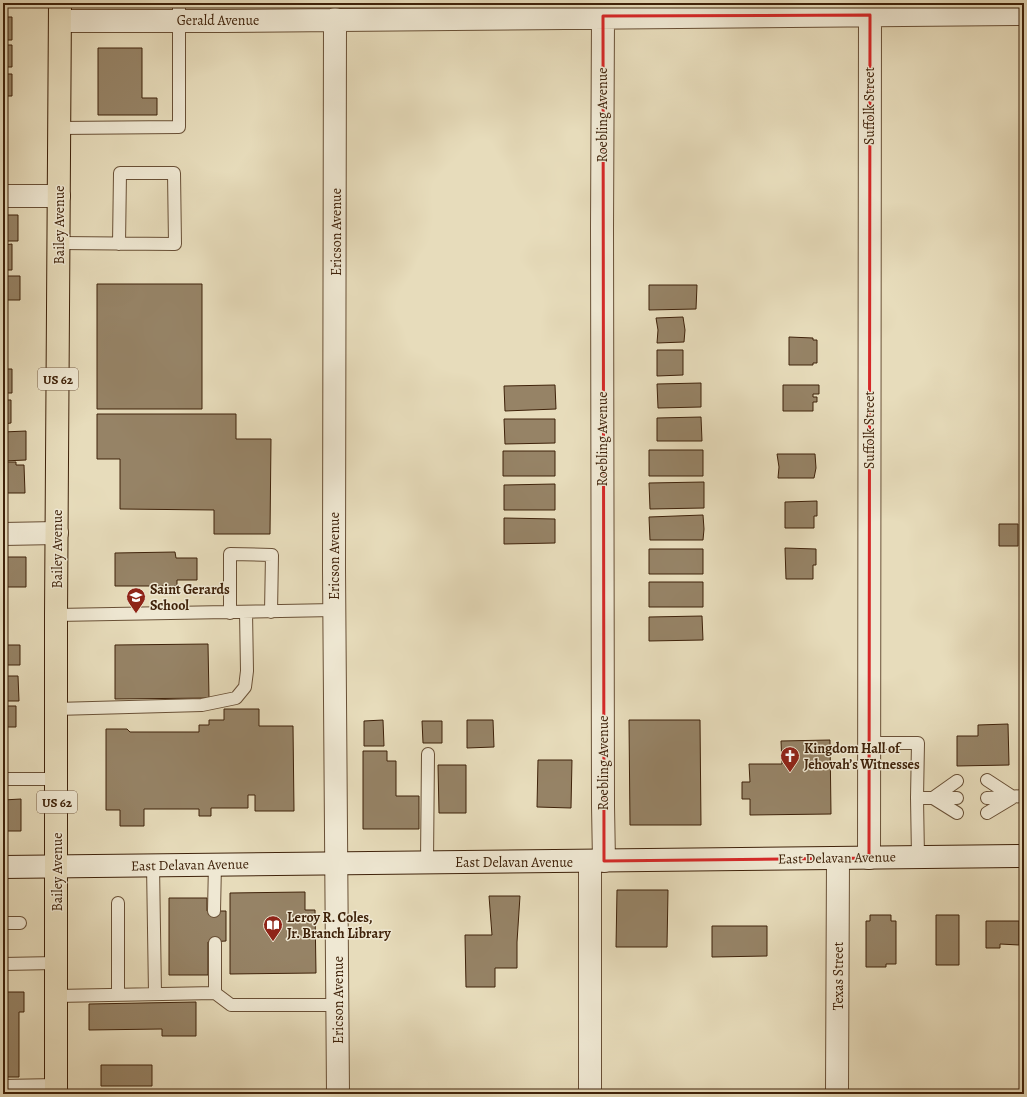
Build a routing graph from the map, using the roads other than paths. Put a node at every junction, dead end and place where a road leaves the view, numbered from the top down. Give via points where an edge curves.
1 (870, 9) edge
2 (60, 12) edge
3 (179, 12) edge
4 (1024, 14) edge
5 (603, 16) junction
6 (335, 19) junction
7 (59, 128) junction
8 (3, 196) edge
9 (59, 196) junction
10 (58, 243) junction
11 (119, 244) junction
12 (3, 534) edge
13 (57, 534) junction
14 (334, 610) junction
15 (246, 612) junction
16 (271, 612) junction
17 (230, 613) junction
18 (56, 616) junction
19 (56, 709) junction
20 (868, 743) junction
21 (428, 754) dead end
22 (57, 778) junction
23 (3, 779) edge
24 (987, 780) dead end
25 (957, 781) dead end
26 (1018, 797) edge
27 (917, 798) junction
28 (933, 798) junction
29 (957, 798) dead end
30 (987, 798) dead end
31 (957, 813) dead end
32 (987, 813) dead end
33 (1024, 856) edge
34 (918, 857) junction
35 (838, 858) junction
36 (869, 858) junction
37 (597, 861) junction
38 (427, 862) junction
39 (336, 863) junction
40 (215, 864) junction
41 (153, 865) junction
42 (57, 866) junction
43 (3, 867) edge
44 (118, 903) dead end
45 (214, 911) dead end
46 (3, 923) edge
47 (20, 923) dead end
48 (215, 943) dead end
49 (56, 963) junction
50 (3, 964) edge
51 (155, 994) junction
52 (215, 994) junction
53 (118, 995) junction
54 (56, 996) junction
55 (338, 1005) junction
56 (3, 1086) edge
57 (56, 1090) edge
58 (338, 1094) edge
59 (590, 1094) edge
60 (837, 1094) edge

1 - 4 street, Gerald Avenue
1 - 5 street, Gerald Avenue
1 - 20 street, Suffolk Street
2 - 3 street, Gerald Avenue
2 - 7 main road, Bailey Avenue / US 62
3 - 6 street, Gerald Avenue
3 - 7 lane via 179,127
5 - 6 street, Gerald Avenue
5 - 37 street, Roebling Avenue via 603,806
6 - 14 street, Ericson Avenue
7 - 9 main road, Bailey Avenue / US 62
8 - 9 street
9 - 10 main road, Bailey Avenue / US 62
10 - 11 lane
10 - 13 main road, Bailey Avenue / US 62
11 - 11 lane via 175,244 174,173 120,173
12 - 13 street
13 - 18 main road, Bailey Avenue / US 62
14 - 16 lane
14 - 39 street, Ericson Avenue
15 - 16 lane
15 - 17 lane
15 - 19 lane via 246,687 236,698 202,705
16 - 17 lane via 272,555 230,554
17 - 18 lane
18 - 19 main road, Bailey Avenue / US 62
19 - 22 main road, Bailey Avenue / US 62
20 - 27 lane via 918,743
20 - 36 street, Suffolk Street
21 - 38 lane
22 - 23 lane
22 - 42 main road, Bailey Avenue / US 62
24 - 26 lane
25 - 28 lane
26 - 30 lane
26 - 32 lane
27 - 28 lane
27 - 34 lane
28 - 29 lane
28 - 31 lane
33 - 34 street, East Delavan Avenue
34 - 36 street, East Delavan Avenue
35 - 36 street, East Delavan Avenue
35 - 37 street, East Delavan Avenue
35 - 60 street, Texas Street
37 - 38 street, East Delavan Avenue
37 - 59 street, Roebling Avenue
38 - 39 street, East Delavan Avenue
39 - 40 street, East Delavan Avenue
39 - 55 street, Ericson Avenue
40 - 41 street, East Delavan Avenue
40 - 45 lane
41 - 42 street, East Delavan Avenue
41 - 51 lane
42 - 43 street, East Delavan Avenue
42 - 49 main road, Bailey Avenue / US 62
44 - 53 lane
46 - 47 lane
48 - 52 lane
49 - 50 lane
49 - 54 main road, Bailey Avenue / US 62
51 - 52 lane
51 - 53 lane
52 - 55 lane via 231,1005
53 - 54 lane
54 - 57 main road, Bailey Avenue / US 62
55 - 58 street, Ericson Avenue
56 - 57 lane

